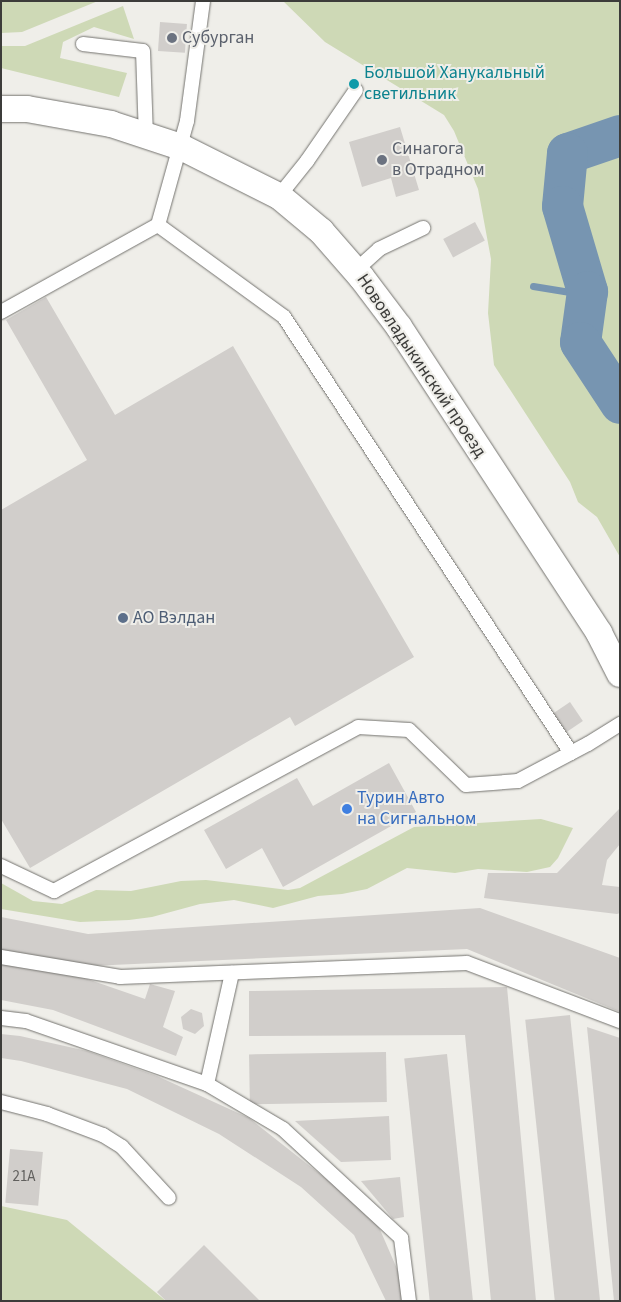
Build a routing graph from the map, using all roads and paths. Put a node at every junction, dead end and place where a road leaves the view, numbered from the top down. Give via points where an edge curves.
1 (203, 1) edge
2 (83, 44) dead end
3 (356, 90) dead end
4 (1, 109) edge
5 (146, 136) junction
6 (181, 148) junction
7 (280, 196) junction
8 (158, 225) junction
9 (423, 228) dead end
10 (356, 270) junction
11 (1, 312) edge
12 (620, 674) edge
13 (620, 724) edge
14 (571, 753) junction
15 (1, 866) edge
16 (1, 957) edge
17 (232, 973) junction
18 (1, 1018) edge
19 (620, 1022) edge
20 (207, 1084) junction
21 (1, 1102) edge
22 (169, 1198) dead end
23 (409, 1301) edge

1 - 6 lane
2 - 5 lane via 144,51
3 - 7 lane
4 - 5 street, Нововладыкинский проезд via 27,109 111,124
5 - 6 street, Нововладыкинский проезд
6 - 7 street, Нововладыкинский проезд
6 - 8 lane
7 - 10 street, Нововладыкинский проезд via 321,231
8 - 11 lane
8 - 14 lane via 284,317
9 - 10 lane via 380,250
10 - 12 street, Нововладыкинский проезд via 399,327 599,633
13 - 14 lane
14 - 15 lane via 518,781 466,785 410,730 358,727 54,891
16 - 17 lane via 120,977
17 - 19 lane via 467,963
17 - 20 lane
18 - 20 lane via 26,1021
20 - 23 lane via 283,1128 401,1238
21 - 22 lane via 47,1114 102,1135 122,1147

